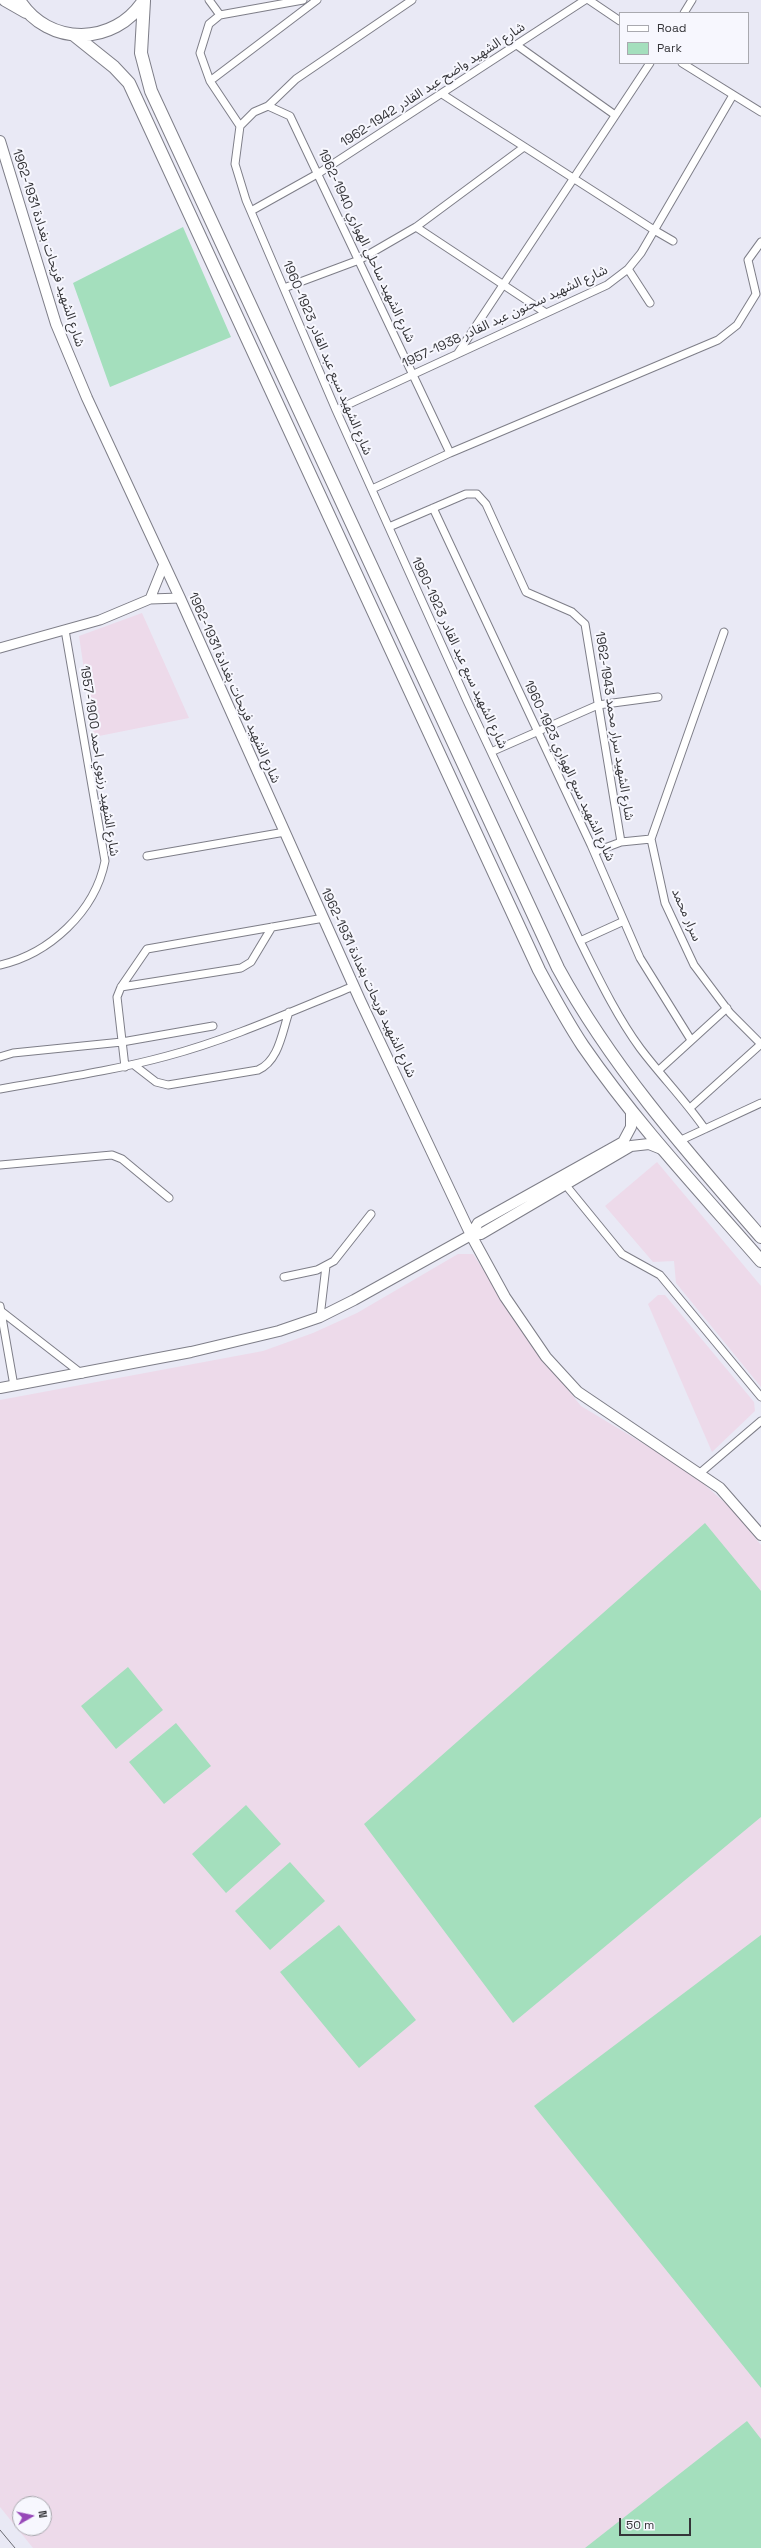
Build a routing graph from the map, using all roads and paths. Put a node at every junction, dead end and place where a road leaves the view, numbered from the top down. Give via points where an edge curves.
1 (4, 0) edge
2 (19, 0) edge
3 (209, 0) edge
4 (303, 0) edge
5 (317, 0) edge
6 (412, 0) edge
7 (585, 0) edge
8 (589, 0) edge
9 (692, 0) edge
10 (144, 1) edge
11 (685, 12) edge
12 (30, 14) junction
13 (220, 15) junction
14 (619, 21) edge
15 (74, 35) junction
16 (518, 46) junction
17 (649, 64) edge
18 (684, 64) edge
19 (210, 81) junction
20 (442, 94) junction
21 (733, 95) junction
22 (268, 106) junction
23 (761, 112) edge
24 (615, 115) junction
25 (240, 126) junction
26 (0, 141) edge
27 (524, 147) junction
28 (319, 173) junction
29 (572, 178) junction
30 (251, 211) junction
31 (416, 227) junction
32 (654, 230) junction
33 (674, 241) dead end
34 (761, 242) edge
35 (359, 260) junction
36 (628, 269) junction
37 (503, 284) junction
38 (284, 288) junction
39 (650, 303) dead end
40 (546, 313) junction
41 (458, 353) junction
42 (413, 374) junction
43 (336, 410) junction
44 (450, 453) junction
45 (372, 489) junction
46 (433, 508) junction
47 (389, 527) junction
48 (164, 564) junction
49 (180, 598) junction
50 (150, 599) junction
51 (65, 630) junction
52 (724, 632) dead end
53 (0, 648) edge
54 (658, 697) dead end
55 (598, 705) junction
56 (538, 730) junction
57 (491, 752) junction
58 (285, 832) junction
59 (650, 838) junction
60 (621, 842) junction
61 (594, 852) junction
62 (147, 856) dead end
63 (324, 918) junction
64 (624, 921) junction
65 (272, 927) junction
66 (580, 941) junction
67 (0, 965) edge
68 (354, 986) junction
69 (121, 987) junction
70 (727, 1008) junction
71 (289, 1012) junction
72 (213, 1026) dead end
73 (690, 1040) junction
74 (122, 1042) junction
75 (761, 1044) edge
76 (0, 1057) edge
77 (134, 1064) junction
78 (125, 1067) junction
79 (659, 1070) junction
80 (0, 1089) edge
81 (760, 1106) edge
82 (690, 1108) junction
83 (631, 1110) junction
84 (705, 1129) junction
85 (679, 1141) junction
86 (664, 1150) junction
87 (0, 1165) edge
88 (562, 1180) junction
89 (169, 1198) dead end
90 (371, 1214) dead end
91 (471, 1235) junction
92 (761, 1237) edge
93 (761, 1260) edge
94 (326, 1266) junction
95 (284, 1277) dead end
96 (0, 1308) edge
97 (320, 1317) junction
98 (82, 1374) junction
99 (14, 1386) junction
100 (0, 1388) edge
101 (761, 1397) edge
102 (761, 1421) edge
103 (700, 1473) junction
104 (761, 1535) edge

1 - 12 highway
2 - 12 highway
3 - 13 street
4 - 13 street
5 - 19 street
6 - 22 street via 296,79
7 - 16 street, شارع الشهيد واضح عبد القادر 1942-1962
8 - 14 street
9 - 11 street
10 - 15 highway via 133,15 119,26 97,34
10 - 85 highway via 142,53 151,91 558,968 597,1035
12 - 15 highway via 50,28
13 - 19 street via 209,24 200,53
15 - 83 highway via 114,67 129,83 539,970 583,1046
16 - 20 street, شارع الشهيد واضح عبد القادر 1942-1962
16 - 24 street
17 - 24 street
18 - 21 street
19 - 25 street
20 - 27 street
20 - 28 street, شارع الشهيد واضح عبد القادر 1942-1962
21 - 23 street
21 - 32 street, شارع الشهيد سحنون عبد القادر 1938-1957
22 - 25 street via 254,112
22 - 28 street, شارع الشهيد ساحلي الهواري 1940-1962 via 290,116
24 - 29 street
25 - 30 street, شارع الشهيد سبع عبد القادر 1923-1960 via 235,164
26 - 48 main road, شارع الشهيد فريحات بغدادة 1931-1962 via 59,330 87,398
27 - 29 street
27 - 31 street
28 - 30 street, شارع الشهيد واضح عبد القادر 1942-1962
28 - 35 street, شارع الشهيد ساحلي الهواري 1940-1962
29 - 32 street
29 - 37 street
30 - 38 street, شارع الشهيد سبع عبد القادر 1923-1960
31 - 35 street
31 - 37 street
32 - 33 street
32 - 36 street, شارع الشهيد سحنون عبد القادر 1938-1957
34 - 44 street via 748,260 756,294 737,325 718,340
35 - 38 street
35 - 42 street, شارع الشهيد ساحلي الهواري 1940-1962
36 - 39 street
36 - 40 street, شارع الشهيد سحنون عبد القادر 1938-1957 via 606,285
37 - 40 street
37 - 41 street
38 - 43 street, شارع الشهيد سبع عبد القادر 1923-1960
40 - 41 street, شارع الشهيد سحنون عبد القادر 1938-1957
41 - 42 street, شارع الشهيد سحنون عبد القادر 1938-1957
42 - 43 street, شارع الشهيد سحنون عبد القادر 1938-1957
42 - 44 street, شارع الشهيد ساحلي الهواري 1940-1962
43 - 45 street, شارع الشهيد سبع عبد القادر 1923-1960
44 - 45 street
45 - 47 street, شارع الشهيد سبع عبد القادر 1923-1960
46 - 47 street, شارع الشهيد سرار محمد 1943-1962
46 - 55 street, شارع الشهيد سرار محمد 1943-1962 via 466,494 478,494 486,504 526,592 572,612 586,624
46 - 56 street, شارع الشهيد سبع الهواري 1923-1960
47 - 57 street, شارع الشهيد سبع عبد القادر 1923-1960
48 - 49 main road, شارع الشهيد فريحات بغدادة 1931-1962
48 - 50 street
49 - 50 street
49 - 58 main road, شارع الشهيد فريحات بغدادة 1931-1962
50 - 51 street via 113,615
51 - 53 street
51 - 67 street, شارع الشهيد رزيوي احمد 1900-1957 via 104,846 104,866 100,882 89,901 56,938 42,949 18,961
52 - 59 street
54 - 55 street
55 - 56 street
55 - 60 street, شارع الشهيد سرار محمد 1943-1962
56 - 57 street
56 - 61 street, شارع الشهيد سبع الهواري 1923-1960
57 - 66 street, شارع الشهيد سبع عبد القادر 1923-1960
58 - 62 street
58 - 63 main road, شارع الشهيد فريحات بغدادة 1931-1962
59 - 60 street
59 - 70 street, سرار محمد via 665,903 694,965
60 - 61 street
61 - 64 street, شارع الشهيد سبع الهواري 1923-1960
63 - 65 street
63 - 68 main road, شارع الشهيد فريحات بغدادة 1931-1962
64 - 66 street
64 - 73 street, شارع الشهيد سبع الهواري 1923-1960 via 640,958
65 - 69 street via 152,947 144,953
65 - 69 street via 250,962 241,968
66 - 79 street, شارع الشهيد سبع عبد القادر 1923-1960 via 626,1026
68 - 71 street
68 - 91 main road, شارع الشهيد فريحات بغدادة 1931-1962
69 - 74 street via 118,997
70 - 73 street
70 - 75 street, سرار محمد
71 - 77 street via 198,1047
71 - 77 street via 274,1058 258,1070 168,1085 156,1082
72 - 74 street
73 - 79 street
74 - 76 street via 13,1053
74 - 78 street
75 - 82 street
77 - 78 street
78 - 80 street
79 - 82 street, شارع الشهيد سبع عبد القادر 1923-1960
81 - 84 street
82 - 84 street, شارع الشهيد سبع عبد القادر 1923-1960
83 - 86 highway
83 - 88 main road via 631,1127 623,1142
84 - 85 street
85 - 92 highway
86 - 88 main road via 649,1144 631,1146
86 - 93 highway
87 - 89 street via 112,1156 122,1159
88 - 91 main road via 478,1223
88 - 101 street via 622,1254 660,1275
90 - 94 street via 342,1254
91 - 97 main road
91 - 103 main road, شارع الشهيد فريحات بغدادة 1931-1962 via 505,1297 546,1357 564,1378 599,1408
94 - 95 street
94 - 97 street
96 - 98 street
96 - 99 street
97 - 98 main road via 232,1343
98 - 99 main road
99 - 100 main road
102 - 103 street
103 - 104 main road, شارع الشهيد فريحات بغدادة 1931-1962 via 735,1504

